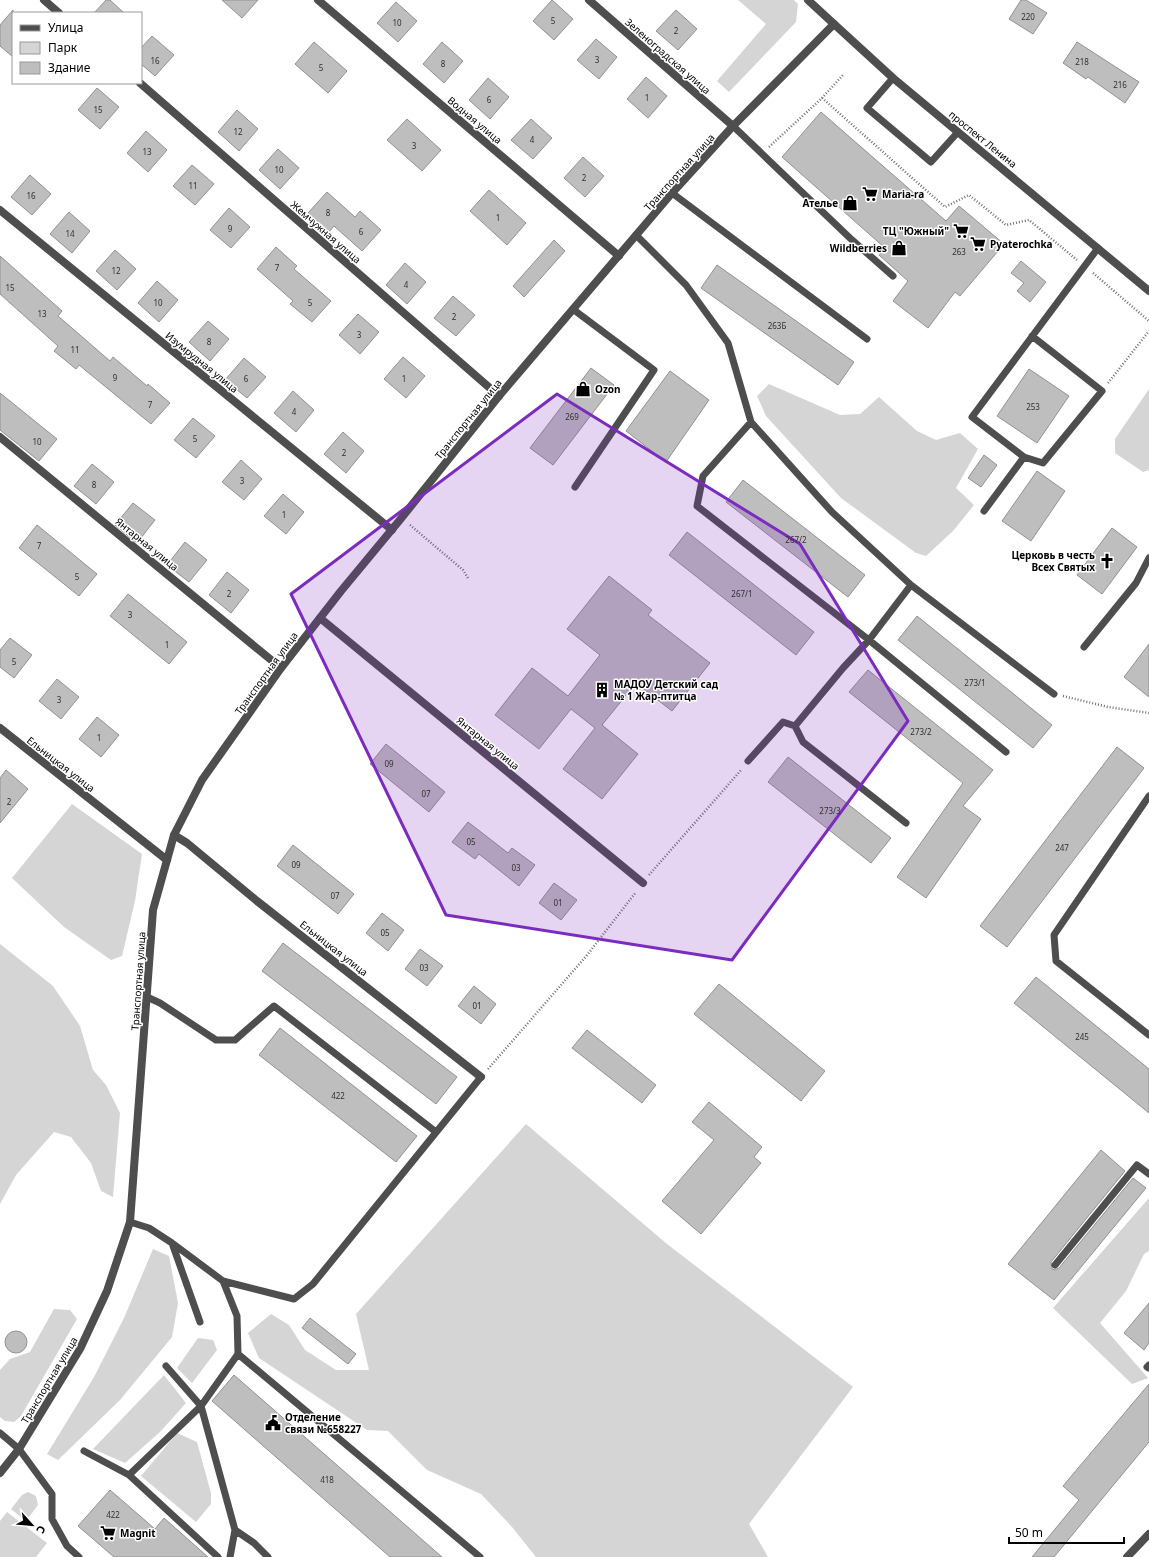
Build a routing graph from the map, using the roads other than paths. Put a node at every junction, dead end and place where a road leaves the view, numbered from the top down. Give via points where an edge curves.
1 (44, 0) edge
2 (318, 0) edge
3 (589, 0) edge
4 (808, 0) edge
5 (58, 12) edge
6 (834, 24) junction
7 (893, 78) junction
8 (141, 84) edge
9 (733, 126) junction
10 (958, 132) junction
11 (672, 193) junction
12 (0, 210) edge
13 (636, 235) junction
14 (1098, 248) junction
15 (619, 256) junction
16 (893, 276) dead end
17 (1149, 291) edge
18 (574, 310) junction
19 (1032, 336) junction
20 (867, 339) dead end
21 (499, 396) junction
22 (751, 422) junction
23 (0, 437) edge
24 (1024, 457) junction
25 (575, 487) dead end
26 (984, 511) dead end
27 (392, 530) junction
28 (1149, 558) edge
29 (912, 585) junction
30 (320, 618) junction
31 (869, 640) junction
32 (1084, 647) dead end
33 (281, 668) junction
34 (1054, 694) road end
35 (795, 726) junction
36 (0, 728) edge
37 (1006, 752) dead end
38 (748, 761) road end
39 (1149, 796) edge
40 (906, 823) dead end
41 (174, 835) junction
42 (167, 860) junction
43 (643, 883) road end
44 (147, 997) junction
45 (1149, 1035) edge
46 (481, 1077) joint
47 (436, 1132) junction
48 (1149, 1174) edge
49 (130, 1222) junction
50 (172, 1242) junction
51 (1054, 1265) dead end
52 (223, 1281) junction
53 (200, 1322) dead end
54 (238, 1354) junction
55 (1149, 1365) edge
56 (166, 1366) dead end
57 (1149, 1368) edge
58 (201, 1406) junction
59 (0, 1433) edge
60 (19, 1449) junction
61 (84, 1451) dead end
62 (0, 1473) edge
63 (129, 1475) junction
64 (235, 1530) junction
65 (1149, 1534) edge
66 (79, 1557) edge
67 (218, 1557) edge
68 (230, 1557) edge
69 (268, 1557) edge
70 (480, 1557) edge
71 (1127, 1557) edge

1 - 5 street
2 - 15 street, Водная улица
3 - 9 street, Зеленоградская улица
4 - 6 street, проспект Ленина
6 - 7 street, проспект Ленина
6 - 9 street, Транспортная улица
7 - 10 street, проспект Ленина
7 - 10 lane via 868,108 932,162
8 - 21 street, Жемчужная улица
9 - 11 street, Транспортная улица
9 - 16 lane
10 - 14 street, проспект Ленина
11 - 13 street, Транспортная улица
11 - 20 lane
12 - 27 street, Изумрудная улица
13 - 15 street, Транспортная улица
13 - 22 lane via 686,285 728,343
14 - 17 street, проспект Ленина
14 - 19 lane
15 - 18 street, Транспортная улица
18 - 21 street, Транспортная улица
18 - 25 lane via 654,370
19 - 24 lane via 972,417
19 - 24 lane via 1102,391 1043,463
21 - 27 street, Транспортная улица
22 - 29 lane via 832,512
22 - 31 lane via 703,476 697,506
23 - 33 street, Янтарная улица
24 - 26 lane
27 - 30 street, Транспортная улица
28 - 32 lane via 1136,583
29 - 31 lane
29 - 34 lane
30 - 33 street, Транспортная улица
30 - 43 street, Янтарная улица
31 - 35 lane
31 - 37 lane
33 - 41 street, Транспортная улица via 202,780
35 - 38 lane via 783,722
35 - 40 lane via 803,742
36 - 42 street, Ельницкая улица
39 - 45 lane via 1054,935 1056,961
41 - 42 street, Транспортная улица
41 - 46 street, Ельницкая улица
42 - 44 street, Транспортная улица via 153,910
44 - 47 lane via 216,1040 235,1040 274,1006
44 - 49 street, Транспортная улица
46 - 47 lane
47 - 52 lane via 313,1284 294,1298
48 - 51 lane via 1137,1165
49 - 50 lane via 149,1228
49 - 60 street, Транспортная улица via 107,1291 80,1349
50 - 52 lane
50 - 53 lane
52 - 54 lane via 237,1316
54 - 58 lane
54 - 70 lane
55 - 57 lane
56 - 58 lane
58 - 63 lane
58 - 64 lane
59 - 60 lane
60 - 62 street, Транспортная улица
60 - 66 lane via 52,1494 52,1519 67,1546
61 - 63 lane
63 - 67 lane
64 - 68 lane
64 - 69 lane
65 - 71 street

